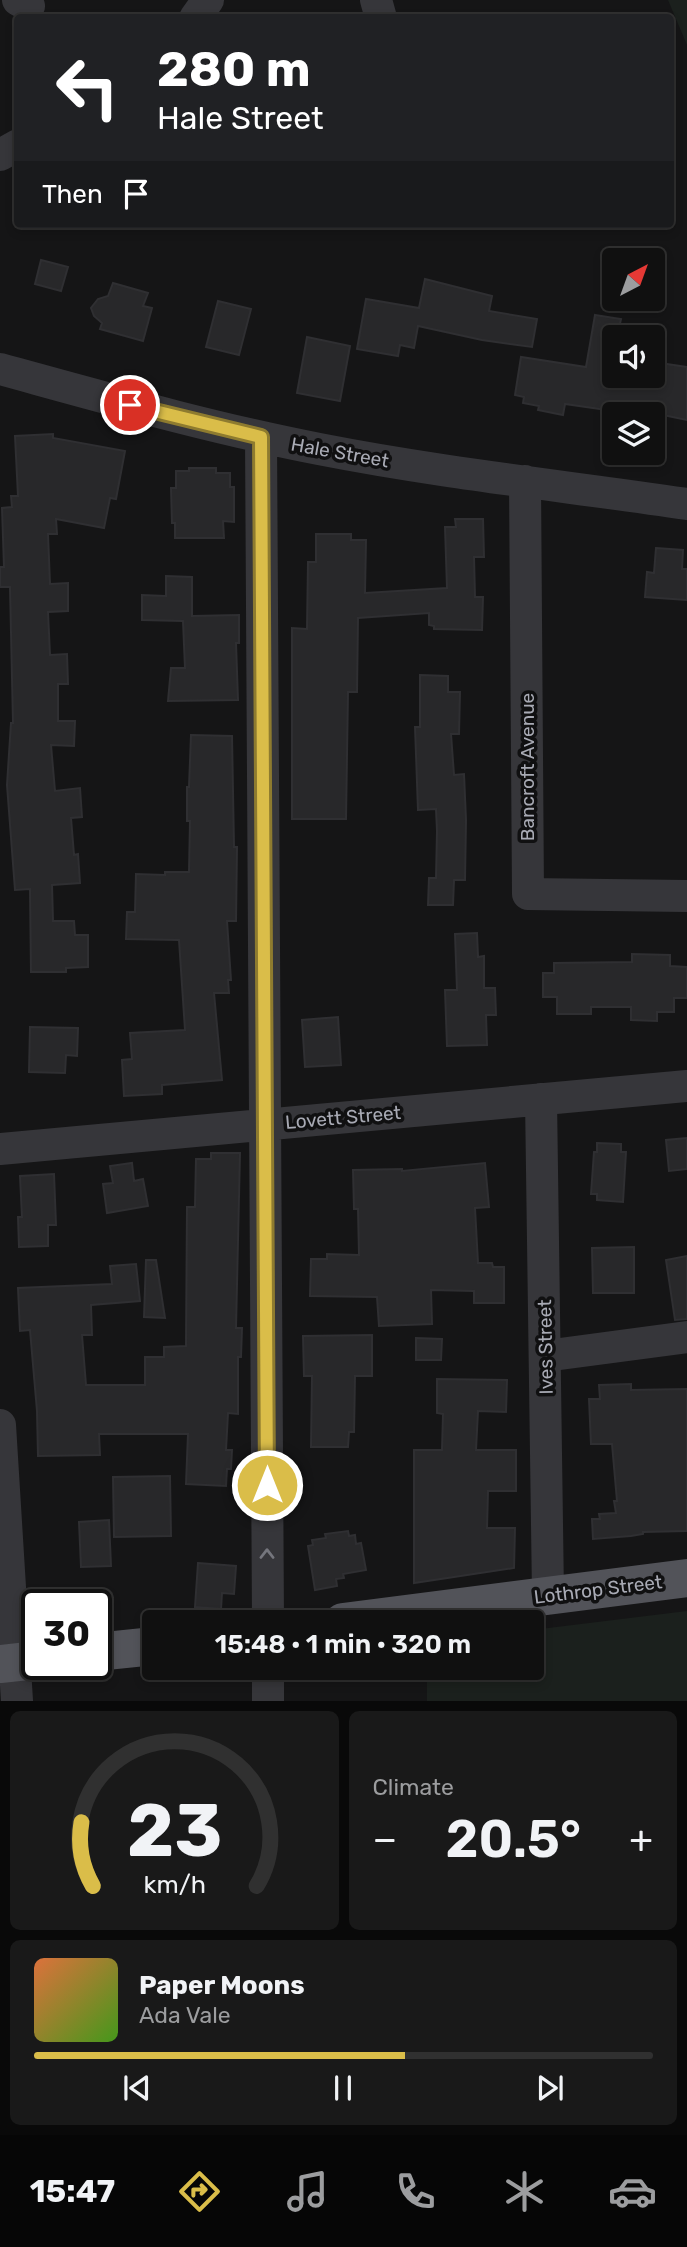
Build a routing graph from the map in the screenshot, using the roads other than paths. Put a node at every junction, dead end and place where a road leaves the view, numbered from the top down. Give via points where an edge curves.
1 (0, 369) edge
2 (261, 437) junction
3 (525, 481) junction
4 (687, 504) edge
5 (687, 896) edge
6 (687, 1086) edge
7 (541, 1098) junction
8 (265, 1124) junction
9 (0, 1149) edge
10 (687, 1337) edge
11 (545, 1356) junction
12 (0, 1425) edge
13 (687, 1578) edge
14 (548, 1595) junction
15 (268, 1610) edge
16 (434, 1610) edge
17 (142, 1647) edge
18 (112, 1651) edge
19 (17, 1662) edge
20 (268, 1680) edge
21 (17, 1701) edge
22 (268, 1701) edge

1 - 2 street, Hale Street
2 - 3 street, Hale Street
2 - 8 street
3 - 4 street, Hale Street
3 - 5 street, Bancroft Avenue via 528,894
6 - 7 street, Lovett Street
7 - 8 street, Lovett Street
7 - 11 street, Ives Street
8 - 9 street, Lovett Street
15 -> 8 street
10 - 11 street
11 - 14 street, Ives Street
12 - 19 street
13 - 14 main road, Lothrop Street
14 - 16 main road, Lothrop Street
17 - 18 main road
19 - 21 street
20 - 22 street

